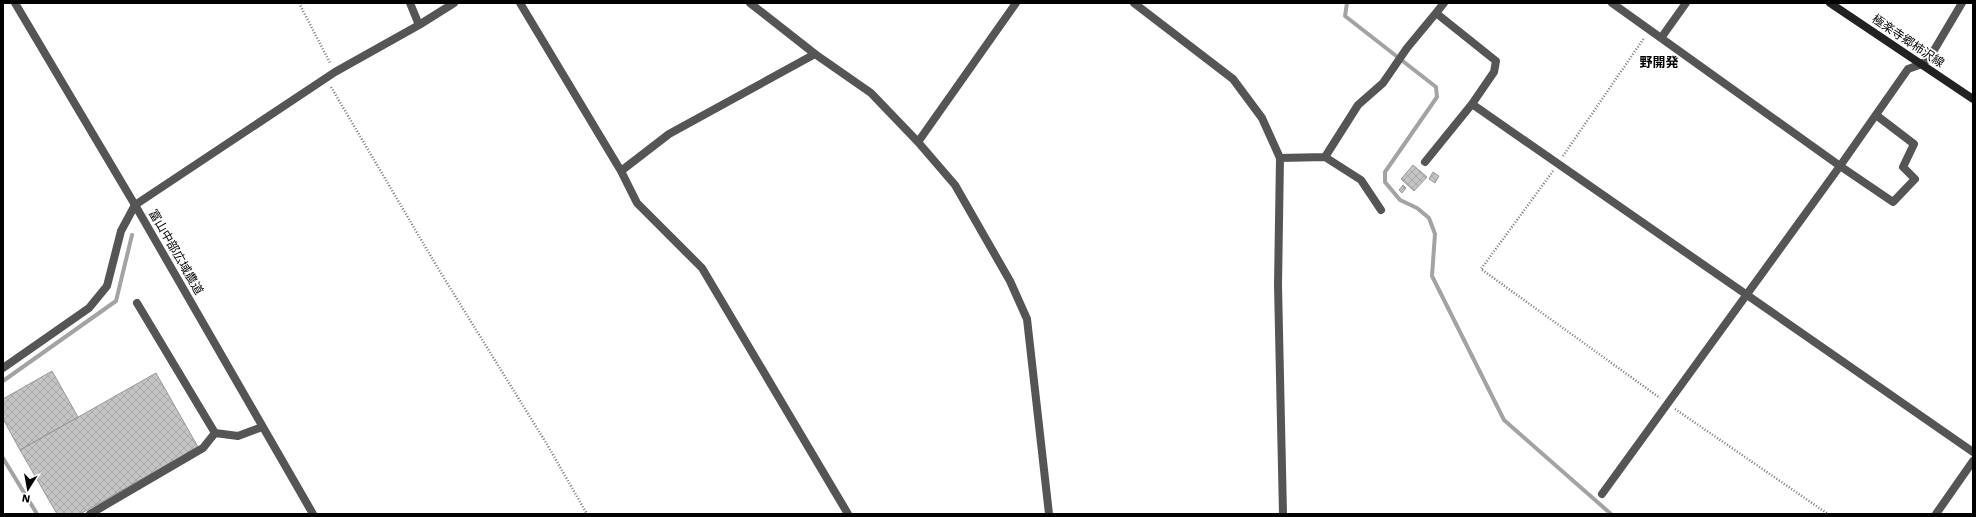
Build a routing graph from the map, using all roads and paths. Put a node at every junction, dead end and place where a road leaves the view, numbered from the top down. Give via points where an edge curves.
1 (15, 3) edge
2 (299, 3) edge
3 (410, 3) edge
4 (454, 3) edge
5 (520, 3) edge
6 (750, 3) edge
7 (1016, 3) edge
8 (1134, 3) edge
9 (1444, 3) edge
10 (1612, 3) edge
11 (1686, 3) edge
12 (1830, 3) edge
13 (1962, 3) edge
14 (1436, 13) junction
15 (419, 25) junction
16 (1650, 29) junction
17 (1661, 38) junction
18 (815, 54) junction
19 (1922, 64) junction
20 (335, 72) junction
21 (326, 78) junction
22 (1973, 99) edge
23 (1472, 104) junction
24 (1876, 115) junction
25 (918, 142) junction
26 (1280, 158) junction
27 (1326, 158) junction
28 (1425, 162) dead end
29 (1558, 163) junction
30 (1840, 166) junction
31 (621, 171) junction
32 (135, 205) junction
33 (1381, 210) dead end
34 (1746, 294) junction
35 (137, 303) dead end
36 (3, 368) edge
37 (1667, 403) junction
38 (262, 427) junction
39 (215, 433) junction
40 (1973, 452) edge
41 (1973, 461) edge
42 (1602, 494) dead end
43 (90, 514) edge
44 (313, 514) edge
45 (587, 514) edge
46 (848, 514) edge
47 (1049, 514) edge
48 (1283, 514) edge
49 (1828, 514) edge
50 (1936, 514) edge

1 - 32 street, 富山中部広域農道
2 - 20 path
3 - 15 street
4 - 15 street
5 - 31 street
6 - 18 street
7 - 25 street
8 - 26 street via 1233,79 1262,118
9 - 14 street
10 - 16 street
11 - 17 street
12 - 19 main road, 極楽寺郷柿沢線
13 - 19 street via 1930,56
14 - 23 street via 1496,61 1494,72
14 - 27 street via 1383,83 1358,105
15 - 20 street
16 - 17 street
16 - 29 path
17 - 30 street
18 - 25 street via 871,93
18 - 31 street via 669,134
19 - 22 main road, 極楽寺郷柿沢線
19 - 24 street via 1908,69
20 - 21 street
21 - 32 street
21 - 45 path
23 - 28 street
23 - 29 street
24 - 30 street
24 - 30 street via 1914,144 1903,167 1915,178 1893,202
25 - 47 street via 955,185 1010,281 1027,319
26 - 27 street
26 - 48 street via 1278,285
27 - 33 street via 1361,180
29 - 34 street
29 - 37 path via 1481,269
30 - 34 street
31 - 46 street via 637,203 702,268
32 - 36 street via 121,231 107,286 89,308
32 - 38 street, 富山中部広域農道
34 - 37 street
34 - 40 street
35 - 39 street
37 - 42 street
37 - 49 path
38 - 39 street via 238,436
38 - 44 street, 富山中部広域農道
39 - 43 street via 203,448
41 - 50 street

